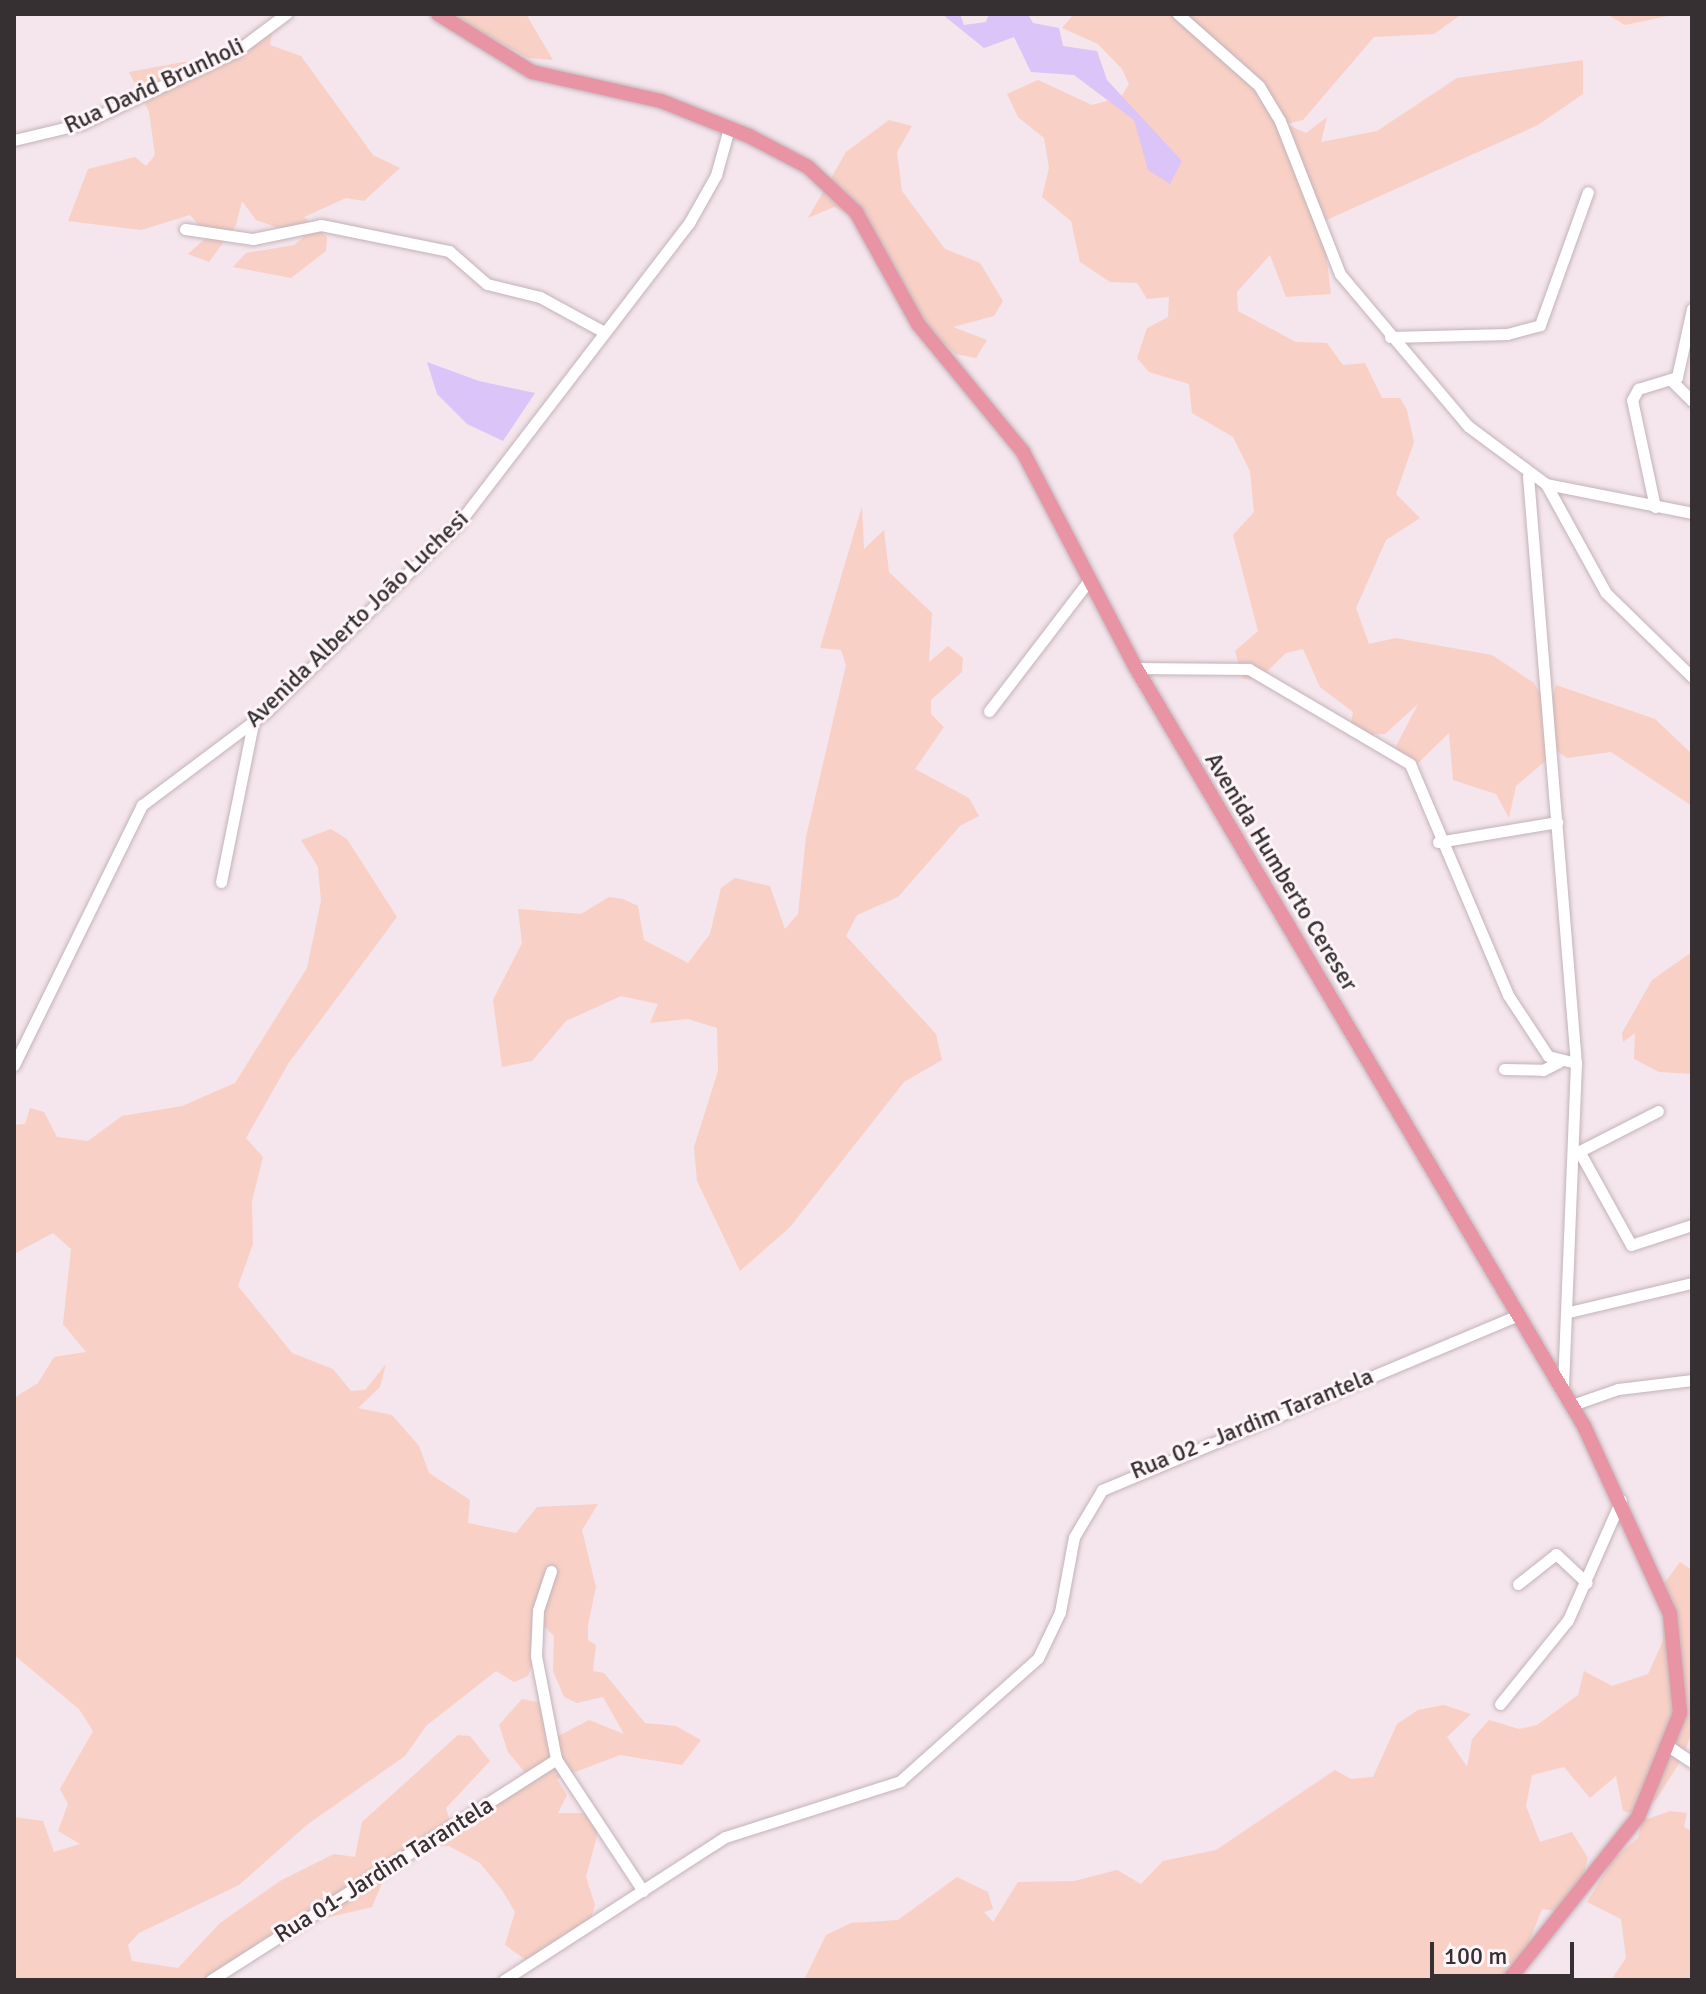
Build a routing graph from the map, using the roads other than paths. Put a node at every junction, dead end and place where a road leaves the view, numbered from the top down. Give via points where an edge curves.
1 (286, 14) edge
2 (438, 14) edge
3 (1178, 14) edge
4 (729, 128) junction
5 (14, 140) edge
6 (1588, 192) dead end
7 (185, 229) dead end
8 (1692, 309) edge
9 (604, 332) junction
10 (1390, 337) junction
11 (1673, 382) junction
12 (1692, 401) edge
13 (1528, 476) junction
14 (1546, 484) junction
15 (1655, 507) junction
16 (1692, 513) edge
17 (1089, 580) junction
18 (1136, 668) junction
19 (1692, 677) edge
20 (989, 711) dead end
21 (253, 723) junction
22 (1557, 822) junction
23 (1438, 842) junction
24 (221, 882) dead end
25 (1559, 1062) junction
26 (1576, 1063) junction
27 (14, 1065) edge
28 (1504, 1069) dead end
29 (1658, 1111) dead end
30 (1577, 1152) junction
31 (1692, 1225) edge
32 (1692, 1283) edge
33 (1569, 1312) junction
34 (1516, 1316) junction
35 (1567, 1346) junction
36 (1546, 1363) junction
37 (1692, 1380) edge
38 (1563, 1390) junction
39 (1572, 1405) junction
40 (1621, 1500) junction
41 (551, 1571) dead end
42 (1587, 1583) junction
43 (1518, 1584) dead end
44 (1500, 1704) dead end
45 (1671, 1748) junction
46 (556, 1759) junction
47 (1692, 1762) edge
48 (643, 1891) junction
49 (211, 1980) edge
50 (504, 1980) edge
51 (1509, 1980) edge

1 - 5 street, Rua David Brunholi via 235,52 81,124
2 - 4 main road, Avenida Humberto Cereser via 532,72 661,101
3 - 10 street via 1270,103 1329,252
4 - 9 street, Avenida Alberto João Luchesi via 716,175 689,223
4 - 17 main road, Avenida Humberto Cereser via 808,167 856,212 918,324 1023,452
6 - 10 street via 1540,325 1507,334
7 - 9 street via 253,239 321,225 449,251 487,284 540,297
8 - 11 street
9 - 21 street, Avenida Alberto João Luchesi via 458,524
10 - 13 street via 1468,426
11 - 12 street
11 - 15 street via 1638,389 1632,400
13 - 14 street
13 - 22 street
14 - 15 street
14 - 19 street via 1606,593
15 - 16 street
17 - 18 main road, Avenida Humberto Cereser
17 - 20 street
18 - 23 street via 1233,665 1277,682 1410,764 1432,804
18 - 34 main road, Avenida Humberto Cereser
21 - 24 street
21 - 27 street, Avenida Alberto João Luchesi via 134,816
22 - 23 street
22 - 26 street
23 - 25 street via 1508,995 1541,1049
25 - 26 street
25 - 28 street via 1543,1070
26 - 30 street
29 - 30 street
30 - 31 street via 1631,1245
30 - 33 street
32 - 33 street
33 - 35 street
34 - 36 main road, Avenida Humberto Cereser
34 - 48 street, Rua 02 - Jardim Tarantela via 1102,1490 1077,1528 1057,1622 1038,1658 900,1781 725,1837
35 - 36 street
35 - 38 street
36 - 38 main road, Avenida Humberto Cereser
37 - 39 street via 1618,1389
38 - 39 main road, Avenida Humberto Cereser
39 - 40 main road, Avenida Humberto Cereser
40 - 42 street
40 - 45 main road, Avenida Humberto Cereser via 1678,1649 1680,1713
41 - 46 street via 538,1610 536,1656
42 - 43 street via 1556,1554
42 - 44 street via 1543,1654
45 - 47 street
45 - 51 main road, Avenida Humberto Cereser via 1638,1817
46 - 48 street
46 - 49 street, Rua 01- Jardim Tarantela
48 - 50 street

